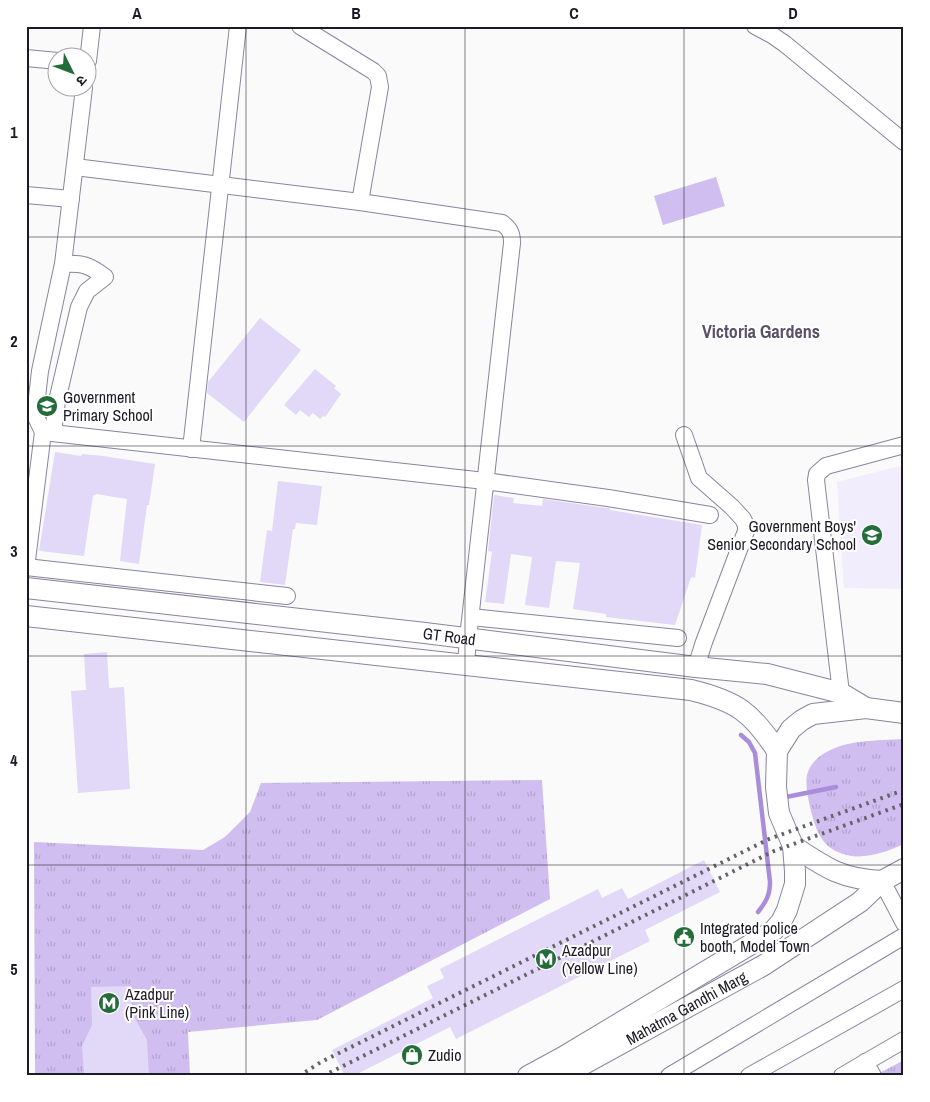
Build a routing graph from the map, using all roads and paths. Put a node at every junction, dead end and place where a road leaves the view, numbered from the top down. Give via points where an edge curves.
1 (92, 26) edge
2 (238, 26) edge
3 (300, 26) edge
4 (755, 26) edge
5 (89, 48) edge
6 (26, 58) edge
7 (48, 60) edge
8 (83, 98) edge
9 (904, 142) edge
10 (75, 167) junction
11 (221, 185) junction
12 (26, 195) edge
13 (71, 199) junction
14 (360, 202) junction
15 (63, 264) junction
16 (48, 433) junction
17 (684, 435) dead end
18 (904, 444) edge
19 (191, 449) junction
20 (485, 481) junction
21 (710, 515) dead end
22 (26, 567) edge
23 (26, 588) edge
24 (287, 596) dead end
25 (26, 616) edge
26 (470, 617) junction
27 (468, 638) junction
28 (678, 638) dead end
29 (466, 664) junction
30 (696, 667) junction
31 (842, 693) junction
32 (866, 708) junction
33 (904, 713) edge
34 (777, 751) junction
35 (793, 846) junction
36 (904, 869) edge
37 (882, 881) junction
38 (904, 922) edge
39 (904, 936) edge
40 (904, 989) edge
41 (904, 1040) edge
42 (869, 1069) edge
43 (528, 1076) edge
44 (562, 1076) edge
45 (669, 1076) edge
46 (749, 1076) edge
47 (842, 1076) edge

1 - 5 street
2 - 11 street
3 - 14 street via 378,76 380,87
4 - 9 street via 785,44
6 - 7 street
8 - 10 street
10 - 11 street
10 - 13 street
11 - 14 street
11 - 19 street
12 - 13 street
13 - 15 street
14 - 20 street via 502,223 512,234
15 - 16 street via 40,371 36,416
15 - 16 street via 91,266 105,277 87,291 79,306
16 - 19 street
16 - 22 street
17 - 30 street via 699,478 732,507 746,525
18 - 31 street via 826,466 817,474
19 - 20 street
20 - 21 street
20 - 26 street
22 - 24 street
23 - 27 main road, GT Road
25 - 29 main road, GT Road
26 - 27 street
26 - 28 street
27 - 29 street
27 - 30 main road, GT Road
29 - 34 main road, GT Road via 691,690 715,696 749,715 767,734
30 - 31 main road, GT Road via 767,674
31 - 32 main road, GT Road
32 - 33 main road
32 - 34 main road via 813,714 791,729
34 - 35 main road, Mahatma Gandhi Marg via 779,813
35 - 37 main road via 844,876
35 - 43 main road, Mahatma Gandhi Marg via 796,871 792,898 774,931
36 - 37 main road, Mahatma Gandhi Marg
37 - 38 street
37 - 44 main road, Mahatma Gandhi Marg via 860,902 764,965
39 - 45 street
40 - 46 street
41 - 42 street
42 - 47 street

